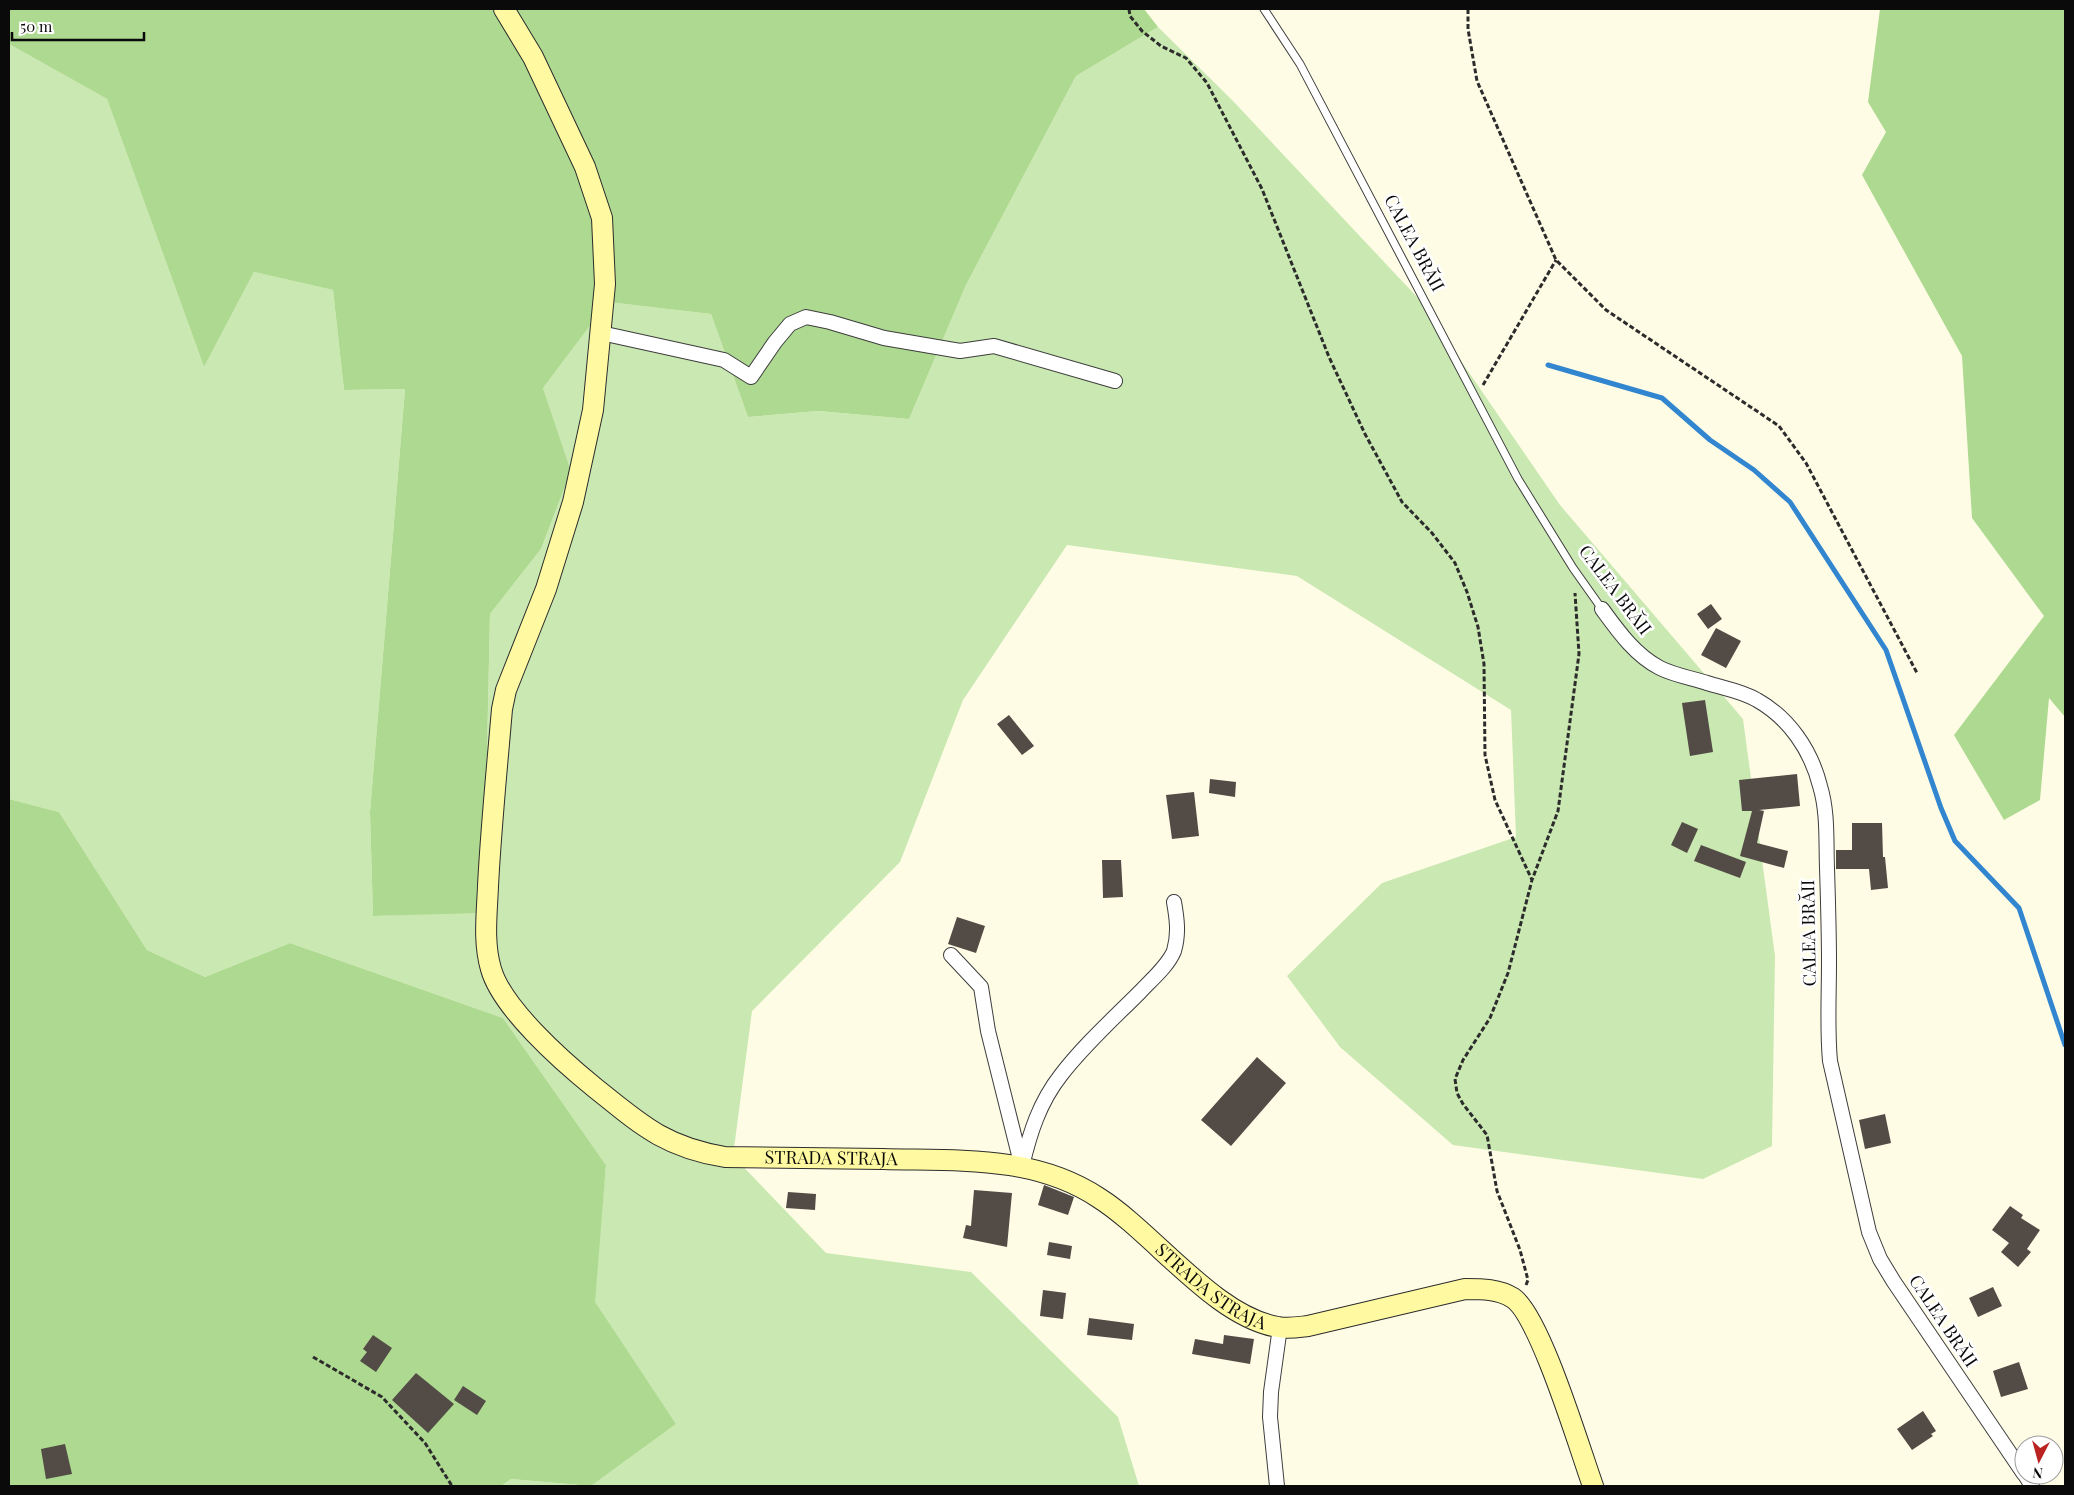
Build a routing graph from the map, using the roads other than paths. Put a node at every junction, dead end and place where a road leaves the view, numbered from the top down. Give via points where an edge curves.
1 (504, 9) edge
2 (1264, 9) edge
3 (601, 333) junction
4 (1116, 381) dead end
5 (1602, 609) joint
6 (1174, 902) dead end
7 (951, 955) dead end
8 (1022, 1166) junction
9 (1280, 1327) junction
10 (2014, 1460) edge
11 (1277, 1486) edge
12 (1593, 1486) edge

1 - 3 main road, STRADA STRAJA via 533,57 585,167 602,218 605,284
2 - 5 lane, CALEA BRĂII via 1300,64 1518,479
3 - 4 street via 724,360 751,378 790,324 806,317 884,338 960,351 994,346
3 - 8 main road, STRADA STRAJA via 593,410 573,502 502,709 486,938 491,969 501,991 515,1011 587,1081 644,1127 689,1149 724,1157 944,1160
5 - 10 street, CALEA BRĂII via 1643,657 1674,674 1756,699 1791,727 1807,752 1820,785 1826,818 1830,1061 1869,1232 1894,1282
6 - 8 street via 1178,921 1173,953 1055,1083 1037,1114
7 - 8 street via 981,986 988,1031
8 - 9 main road, STRADA STRAJA via 1069,1181 1098,1197 1122,1213 1210,1293 1236,1311
9 - 11 street via 1270,1417
9 - 12 main road, STRADA STRAJA via 1308,1326 1465,1289 1501,1292 1521,1305 1532,1321

